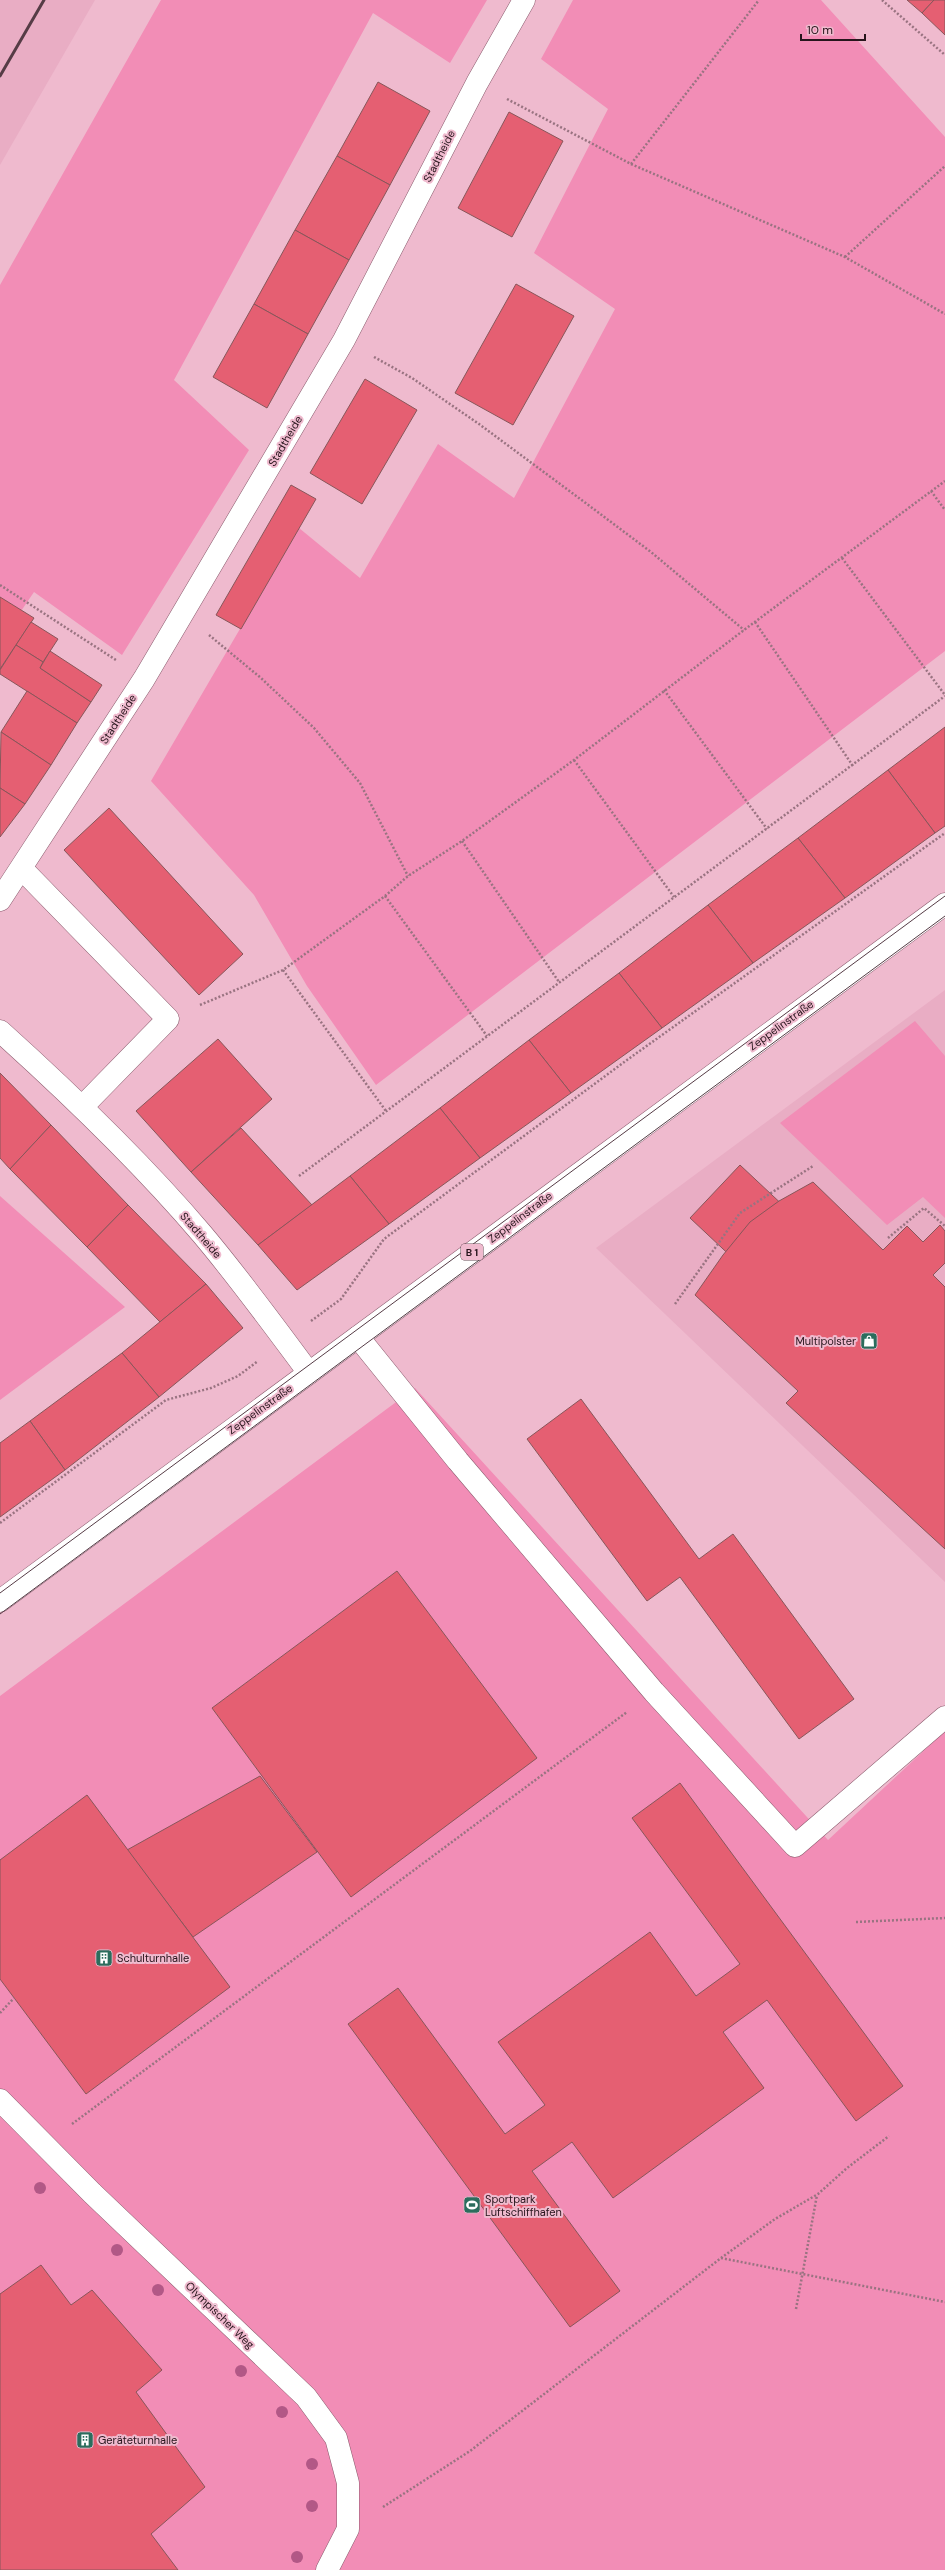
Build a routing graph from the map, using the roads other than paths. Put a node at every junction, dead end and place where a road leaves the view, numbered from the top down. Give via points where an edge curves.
1 (524, 0) edge
2 (22, 869) junction
3 (0, 900) edge
4 (945, 904) edge
5 (0, 1031) edge
6 (83, 1106) junction
7 (358, 1337) junction
8 (309, 1373) junction
9 (0, 1601) edge
10 (945, 1717) edge
11 (0, 2100) edge
12 (327, 2570) edge

1 - 2 street, Stadtheide via 477,83 344,340 184,614
2 - 3 street, Stadtheide
2 - 6 street via 168,1019
4 - 7 street, Zeppelinstraße / B 1
5 - 6 street, Stadtheide
6 - 8 street, Stadtheide via 201,1233
7 - 8 street, Zeppelinstraße / B 1
7 - 10 street via 458,1461 654,1692 795,1846
8 - 9 street, Zeppelinstraße / B 1
11 - 12 street, Olympischer Weg via 306,2397 336,2438 348,2483 348,2530

